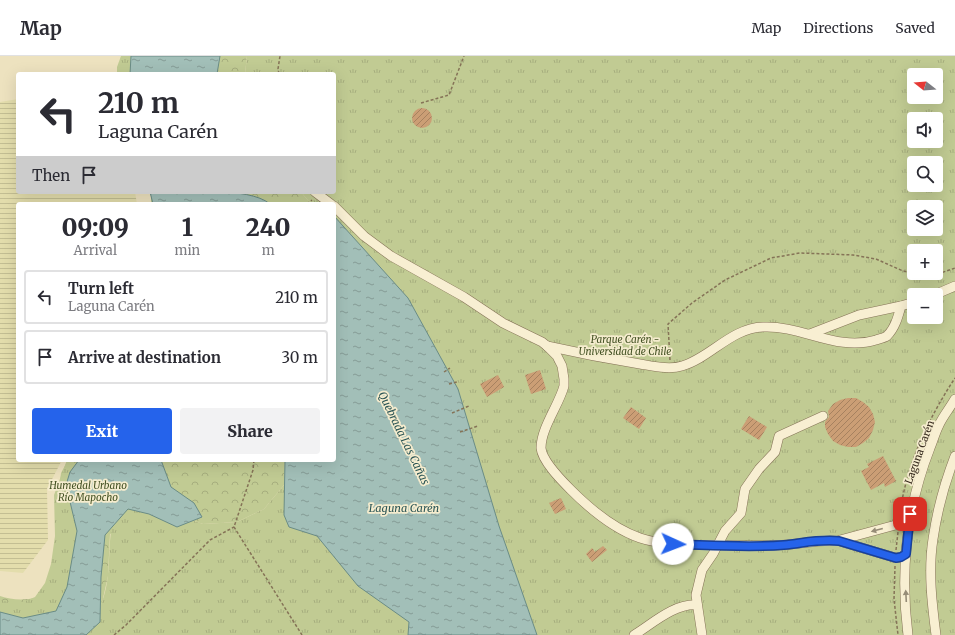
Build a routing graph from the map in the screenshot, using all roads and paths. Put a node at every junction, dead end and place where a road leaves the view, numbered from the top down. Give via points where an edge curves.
1 (280, 56) edge
2 (464, 56) edge
3 (279, 72) edge
4 (421, 103) dead end
5 (318, 194) edge
6 (328, 202) edge
7 (336, 208) edge
8 (955, 268) edge
9 (907, 272) edge
10 (943, 272) edge
11 (955, 286) edge
12 (943, 291) edge
13 (907, 304) edge
14 (901, 306) junction
15 (810, 334) junction
16 (547, 346) junction
17 (450, 368) dead end
18 (670, 368) junction
19 (444, 372) dead end
20 (457, 382) dead end
21 (449, 384) dead end
22 (955, 399) edge
23 (469, 406) dead end
24 (452, 413) dead end
25 (823, 416) dead end
26 (478, 426) dead end
27 (460, 432) dead end
28 (955, 456) edge
29 (254, 462) edge
30 (910, 514) junction
31 (234, 527) junction
32 (839, 541) junction
33 (718, 545) junction
34 (906, 554) junction
35 (697, 605) junction
36 (114, 635) edge
37 (302, 635) edge
38 (634, 635) edge
39 (702, 635) edge
40 (908, 635) edge
41 (936, 635) edge

1 - 3 path
2 - 4 path via 449,95
5 - 6 street
7 - 16 street via 364,236 391,256 464,297 503,323
8 - 10 path
9 - 18 path via 876,259 853,255 800,253 771,258 725,280 668,324
11 - 12 street
13 - 14 street
14 - 15 street via 859,315
14 - 15 street via 896,323 886,337 852,344 832,342
15 - 18 street via 762,327 738,333 695,360
16 - 18 street
16 - 33 street via 560,361 564,379 562,392 546,428 541,449 544,458 558,477 580,499 625,532 673,544
17 - 19 path
20 - 21 path
22 - 30 street, Laguna Carén via 939,425 922,468
23 - 24 path
25 - 33 street via 779,436 775,452 745,489 741,513
26 - 27 path
28 - 41 street via 938,509 932,540 932,605
29 - 31 path
30 -> 32 street via 903,523
30 - 34 street, Laguna Carén
31 - 36 path via 210,540
31 - 37 path
32 - 33 street via 821,540 784,545
32 - 34 street via 896,558
33 - 35 street via 702,570 696,595
40 -> 34 street, Laguna Carén
35 - 38 street via 689,604 674,610
35 - 39 street

